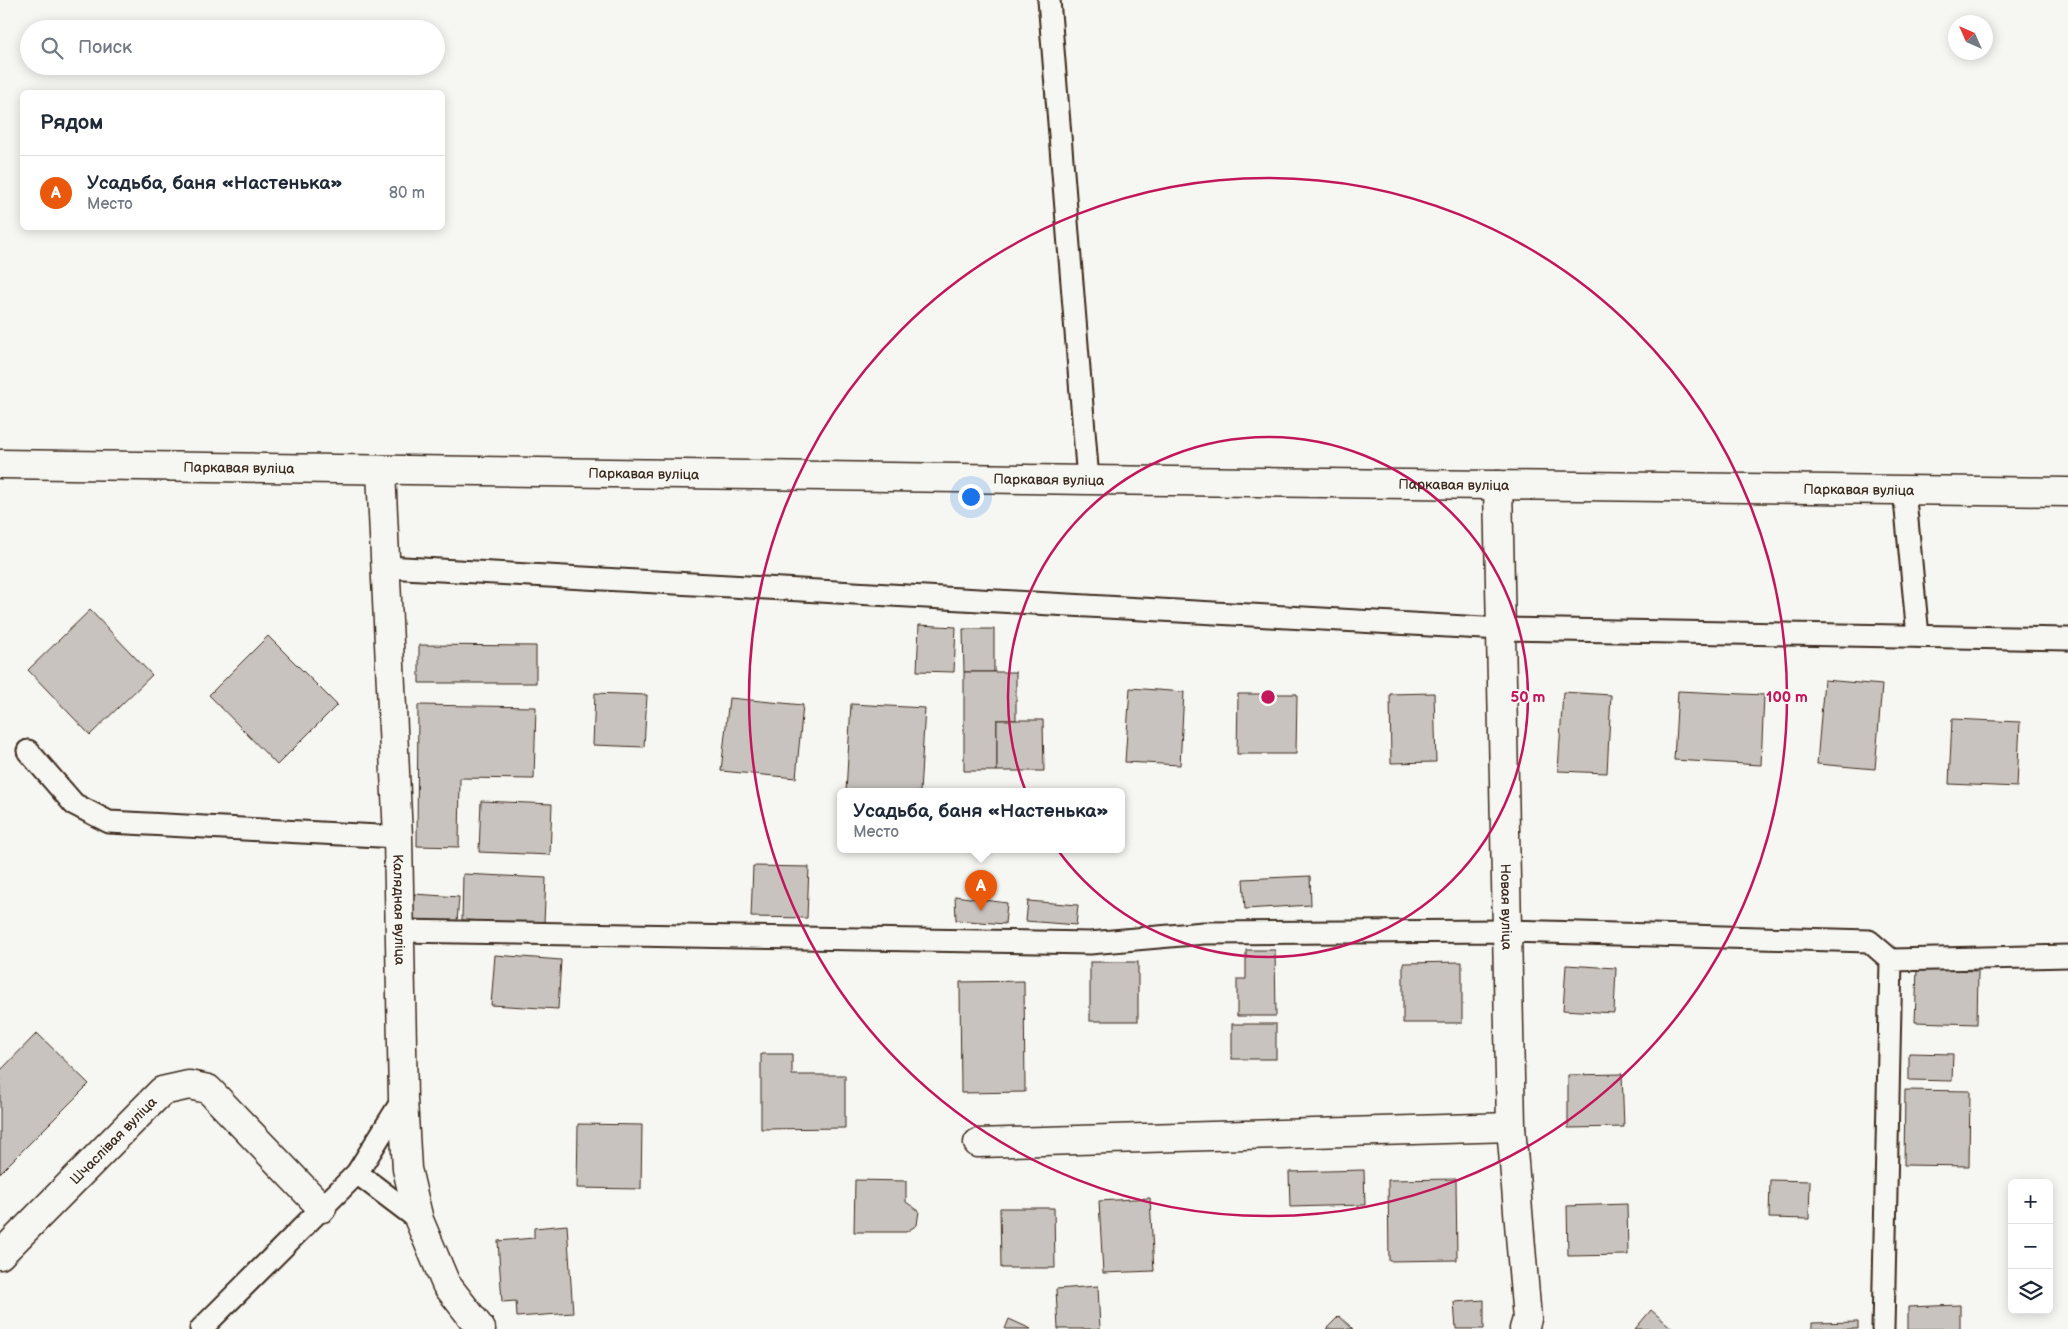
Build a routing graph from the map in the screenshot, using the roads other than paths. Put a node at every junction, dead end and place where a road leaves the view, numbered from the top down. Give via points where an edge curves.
1 (1050, 0) edge
2 (0, 464) edge
3 (381, 471) junction
4 (1088, 480) junction
5 (1498, 485) junction
6 (1904, 489) junction
7 (2068, 492) edge
8 (386, 567) junction
9 (1501, 628) junction
10 (1918, 636) junction
11 (2068, 639) edge
12 (28, 751) dead end
13 (398, 837) junction
14 (1507, 931) junction
15 (399, 932) junction
16 (2068, 956) edge
17 (1891, 960) junction
18 (403, 1099) junction
19 (1511, 1127) junction
20 (978, 1143) dead end
21 (358, 1173) junction
22 (322, 1208) junction
23 (419, 1220) junction
24 (0, 1255) edge
25 (201, 1329) edge
26 (481, 1329) edge
27 (1524, 1329) edge
28 (1883, 1329) edge

1 - 4 lane
2 - 3 street, Паркавая вуліца
3 - 4 street, Паркавая вуліца
3 - 8 street, Калядная вуліца
4 - 5 street, Паркавая вуліца
5 - 6 street, Паркавая вуліца
5 - 9 street, Новая вуліца
6 - 7 street, Паркавая вуліца
6 - 10 lane
8 - 9 lane
8 - 13 street, Калядная вуліца
9 - 10 lane
9 - 14 street, Новая вуліца
10 - 11 lane
12 - 13 lane via 74,804 109,822
13 - 15 street, Калядная вуліца
14 - 15 lane via 1204,933 1090,943
14 - 17 lane via 1869,941
14 - 19 street, Новая вуліца
15 - 18 street, Калядная вуліца
16 - 17 lane
17 - 28 lane
18 - 21 lane
18 - 23 street, Калядная вуліца via 407,1170
19 - 20 street
19 - 27 street, Новая вуліца via 1527,1319
21 - 22 lane
21 - 23 lane
22 - 24 street, Шчаслівая вуліца via 208,1089 189,1085 162,1091
22 - 25 lane
23 - 26 street, Калядная вуліца via 446,1284

